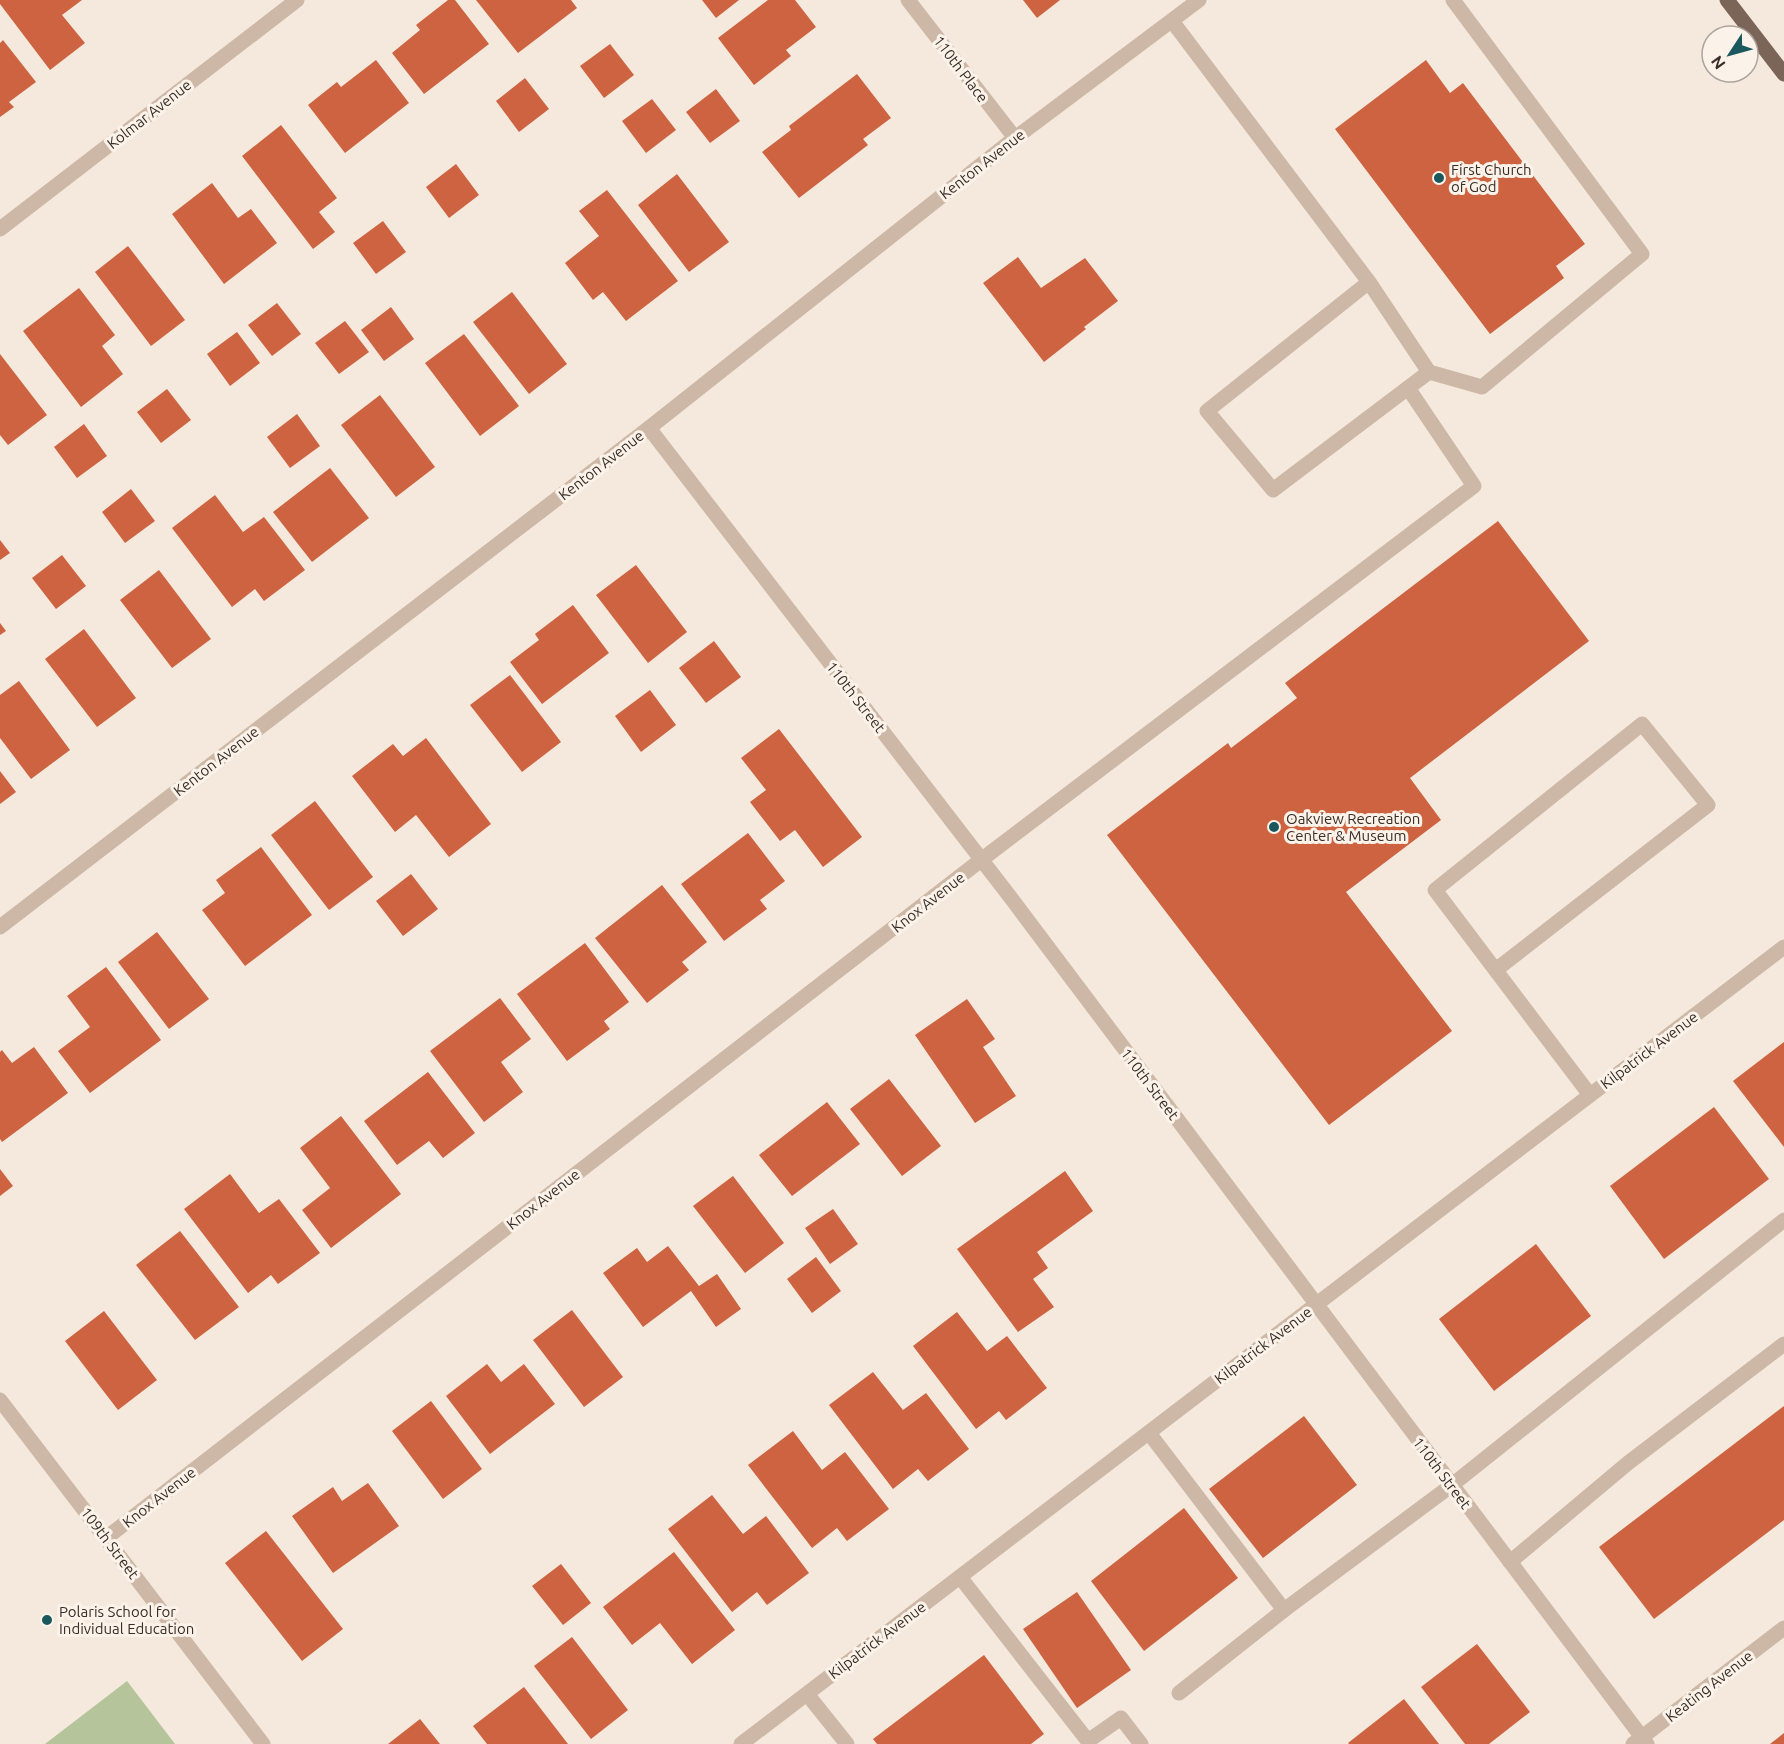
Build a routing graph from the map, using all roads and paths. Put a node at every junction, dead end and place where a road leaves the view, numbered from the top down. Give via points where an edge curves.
1 (297, 0) edge
2 (908, 0) edge
3 (1199, 0) edge
4 (1454, 0) edge
5 (1727, 0) edge
6 (1173, 21) junction
7 (1784, 74) edge
8 (1015, 138) junction
9 (0, 229) edge
10 (1369, 282) junction
11 (1429, 372) junction
12 (1408, 388) junction
13 (649, 428) junction
14 (981, 860) junction
15 (0, 927) edge
16 (1784, 947) edge
17 (1497, 969) junction
18 (1590, 1095) junction
19 (1784, 1220) edge
20 (1316, 1305) junction
21 (1784, 1344) edge
22 (0, 1400) edge
23 (1149, 1432) junction
24 (1452, 1485) junction
25 (106, 1538) junction
26 (1510, 1562) junction
27 (960, 1576) junction
28 (1284, 1610) junction
29 (1784, 1628) edge
30 (1179, 1693) dead end
31 (807, 1694) junction
32 (1641, 1742) edge
33 (263, 1744) edge
34 (741, 1744) edge
35 (847, 1744) edge
36 (1141, 1744) edge

1 - 9 street, Kolmar Avenue
2 - 8 street, 110th Place
3 - 6 street, Kenton Avenue
4 - 11 street via 1642,254 1482,387
5 - 7 main road
6 - 8 street, Kenton Avenue
6 - 10 street
8 - 13 street, Kenton Avenue
10 - 11 street
10 - 12 street via 1208,411 1272,490
11 - 12 street
12 - 14 street, Knox Avenue via 1474,486
13 - 14 street, 110th Street
13 - 15 street, Kenton Avenue
14 - 20 street, 110th Street
14 - 25 street, Knox Avenue
16 - 18 street, Kilpatrick Avenue
17 - 17 street via 1708,805 1642,724 1435,890
17 - 18 street
18 - 20 street, Kilpatrick Avenue
19 - 24 street
20 - 23 street, Kilpatrick Avenue
20 - 24 street, 110th Street
21 - 26 street via 1628,1463
22 - 25 street, 109th Street
23 - 27 street, Kilpatrick Avenue
23 - 28 street
24 - 26 street, 110th Street
24 - 28 street
25 - 33 street, 109th Street
26 - 32 street, 110th Street
27 - 31 street, Kilpatrick Avenue
27 - 36 street via 1088,1741 1121,1718
28 - 30 street
29 - 32 street, Keating Avenue
31 - 34 street, Kilpatrick Avenue
31 - 35 street

